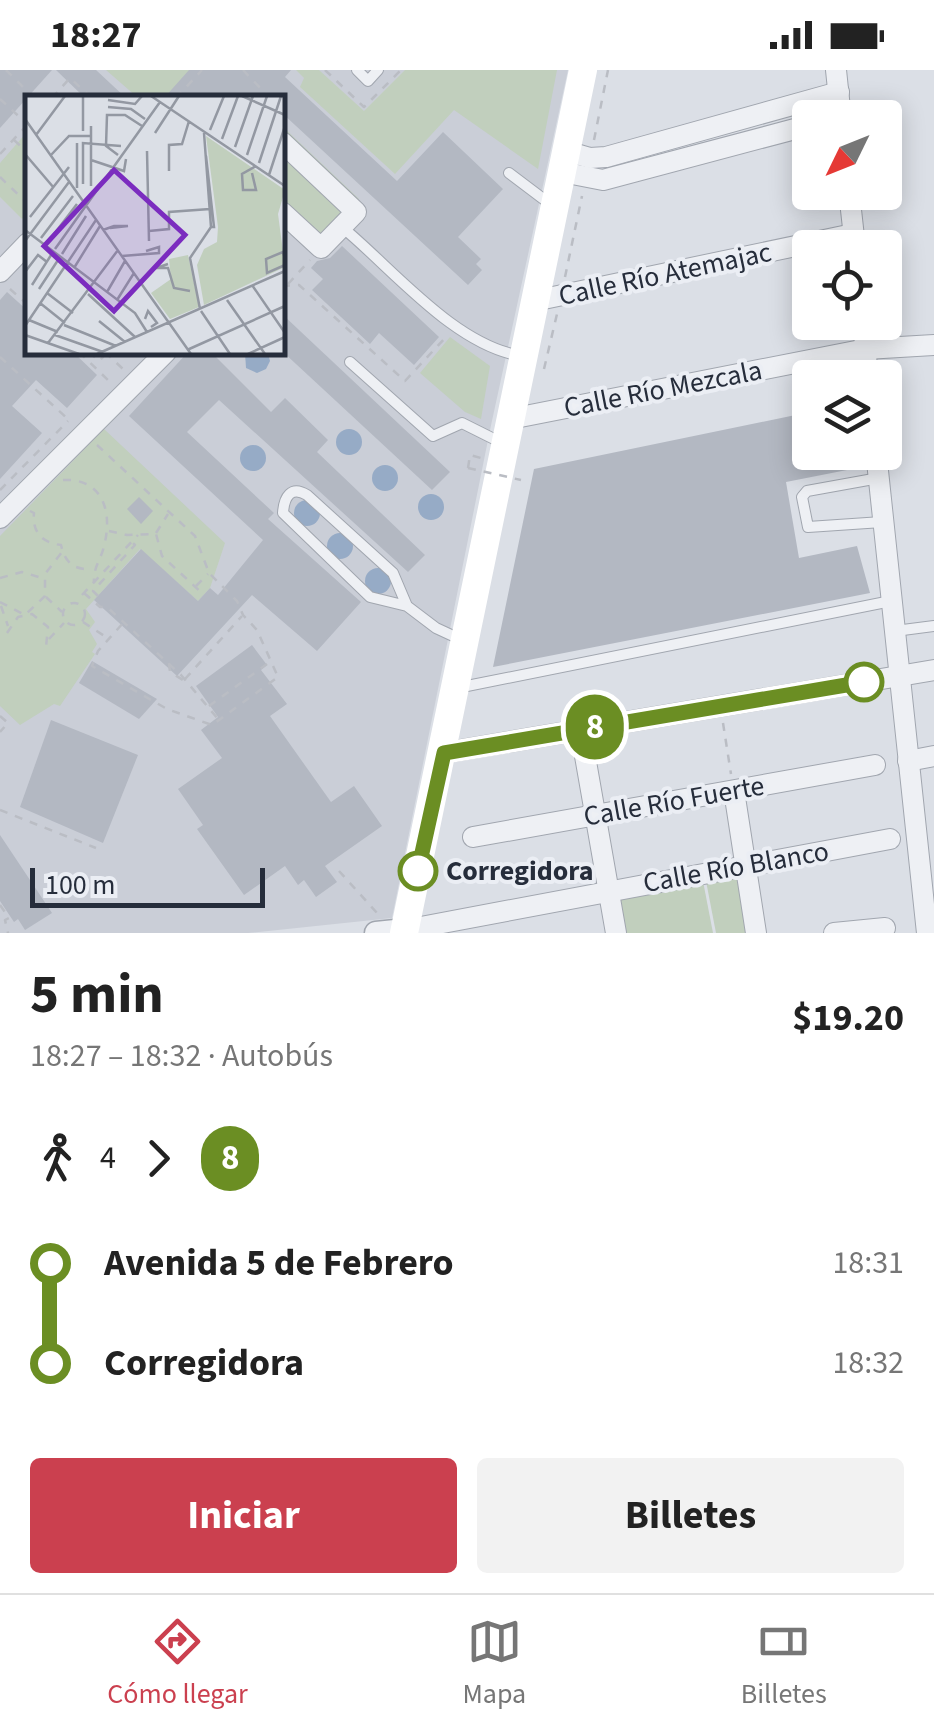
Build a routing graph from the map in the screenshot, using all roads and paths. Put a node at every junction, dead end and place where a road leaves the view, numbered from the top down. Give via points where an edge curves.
1 (6, 70) edge
2 (202, 70) edge
3 (242, 70) edge
4 (356, 70) edge
5 (378, 70) edge
6 (584, 70) edge
7 (836, 70) edge
8 (839, 92) junction
9 (31, 95) edge
10 (55, 95) edge
11 (89, 95) edge
12 (179, 95) edge
13 (267, 95) edge
14 (0, 100) edge
15 (839, 100) edge
16 (25, 122) edge
17 (25, 126) edge
18 (792, 130) edge
19 (13, 139) junction
20 (285, 145) edge
21 (25, 150) edge
22 (0, 154) edge
23 (564, 162) junction
24 (509, 173) dead end
25 (0, 177) edge
26 (25, 201) edge
27 (554, 208) junction
28 (285, 215) edge
29 (342, 227) junction
30 (25, 248) edge
31 (321, 248) junction
32 (792, 253) edge
33 (4, 279) edge
34 (285, 285) edge
35 (285, 286) edge
36 (534, 301) junction
37 (25, 302) edge
38 (457, 325) junction
39 (865, 340) edge
40 (934, 344) edge
41 (866, 349) junction
42 (83, 355) edge
43 (108, 355) edge
44 (163, 355) edge
45 (0, 356) edge
46 (523, 356) junction
47 (867, 360) edge
48 (350, 362) dead end
49 (130, 388) junction
50 (69, 420) junction
51 (508, 432) junction
52 (86, 434) junction
53 (30, 446) dead end
54 (36, 452) junction
55 (51, 468) junction
56 (468, 468) dead end
57 (878, 470) edge
58 (879, 478) junction
59 (522, 480) dead end
60 (4, 496) edge
61 (168, 513) junction
62 (884, 522) junction
63 (107, 530) junction
64 (139, 534) junction
65 (156, 534) junction
66 (132, 542) junction
67 (62, 551) junction
68 (93, 569) junction
69 (209, 573) junction
70 (0, 578) edge
71 (44, 578) junction
72 (94, 583) junction
73 (195, 587) junction
74 (204, 595) dead end
75 (45, 596) junction
76 (98, 596) dead end
77 (87, 600) dead end
78 (892, 601) junction
79 (0, 603) edge
80 (82, 606) junction
81 (407, 606) junction
82 (62, 612) junction
83 (25, 614) junction
84 (243, 615) junction
85 (66, 622) junction
86 (82, 622) junction
87 (124, 622) junction
88 (934, 626) edge
89 (895, 631) junction
90 (108, 639) junction
91 (49, 641) junction
92 (465, 641) junction
93 (46, 647) dead end
94 (270, 662) junction
95 (934, 670) edge
96 (900, 676) junction
97 (184, 679) junction
98 (455, 688) junction
99 (208, 706) junction
100 (720, 706) junction
101 (0, 716) edge
102 (218, 720) junction
103 (0, 732) edge
104 (444, 753) junction
105 (585, 756) dead end
106 (934, 756) edge
107 (908, 761) junction
108 (875, 765) dead end
109 (734, 790) junction
110 (0, 810) edge
111 (596, 814) junction
112 (925, 833) edge
113 (473, 837) dead end
114 (890, 839) dead end
115 (96, 848) dead end
116 (745, 866) junction
117 (339, 871) dead end
118 (608, 890) junction
119 (0, 905) edge
120 (885, 928) dead end
121 (394, 932) edge
122 (8, 933) edge
123 (616, 933) edge
124 (756, 933) edge
125 (834, 933) edge
126 (927, 933) edge

1 - 9 path
2 - 12 path
3 - 13 path
4 - 5 lane via 368,81
6 - 23 main road
7 - 8 street
8 - 15 street
8 - 23 street via 606,157
10 - 11 path via 70,78
14 - 16 path
17 - 19 path
18 - 23 street via 602,180
19 - 21 path
19 - 22 path
20 - 29 street via 356,212
23 - 27 main road
24 - 27 lane
25 - 26 path
27 - 36 main road
28 - 31 street
29 - 31 street
29 - 38 lane
30 - 33 street
31 - 34 path
32 - 36 street, Calle Río Atemajac
33 - 37 path
35 - 38 path via 299,285 405,381
36 - 46 main road
38 - 46 lane via 482,344
39 - 41 street
40 - 41 street, Calle Río Mezcala
41 - 47 street
41 - 51 street, Calle Río Mezcala
42 - 49 path
43 - 49 path
44 - 49 street
45 - 50 path
46 - 51 main road
48 - 51 lane via 433,436 462,424
49 - 52 street
50 - 52 path
50 - 54 path
51 - 92 main road
52 - 55 street
52 - 61 path
53 - 54 path
54 - 60 path
55 - 60 street
55 - 63 path via 63,480 94,487 106,508
56 - 59 path, bridge
57 - 58 street
58 - 62 street
58 - 62 lane via 802,496 808,526
60 - 67 path via 34,513 36,532
61 - 65 path
61 - 69 path via 195,536
62 - 78 street
63 - 64 path
63 - 68 path
64 - 65 path
64 - 66 path
65 - 73 path via 162,556
66 - 72 path
66 - 76 path via 93,591
67 - 68 path via 69,564
67 - 71 path
68 - 72 path
69 - 73 path
69 - 84 path
70 - 71 path via 22,572
71 - 75 path
72 - 87 path via 83,594
73 - 74 path
75 - 82 path
75 - 83 path
77 - 80 path
78 - 89 street
78 - 98 lane
79 - 83 path
79 - 83 path via 8,630
80 - 82 path via 69,604
80 - 86 path
81 - 81 lane via 392,573 307,495 300,490 286,497 284,513 296,528 370,596
81 - 92 lane
82 - 85 path
83 - 91 path via 44,621
84 - 94 path
84 - 97 path
85 - 86 path
85 - 91 path
86 - 90 path
87 - 90 path
87 - 97 path
88 - 89 lane
89 - 96 street
90 - 102 path via 92,666 186,718 212,725
91 - 93 path
92 - 98 main road
94 - 99 path
94 - 102 path via 278,677
95 - 96 street
96 - 100 street
96 - 107 street
97 - 99 path
98 - 104 main road
99 - 102 path
100 - 104 street
100 - 109 path
101 - 103 path via 8,723
104 - 121 main road
105 - 111 street
106 - 107 street
107 - 112 street
108 - 109 street, Calle Río Fuerte
109 - 111 street, Calle Río Fuerte
109 - 116 street
110 - 115 path
111 - 113 street, Calle Río Fuerte
111 - 118 street
112 - 126 street
114 - 116 street, Calle Río Blanco
116 - 118 street, Calle Río Blanco
116 - 124 street
117 - 121 path
118 - 121 street, Calle Río Blanco
118 - 123 street
119 - 122 path
120 - 125 street

